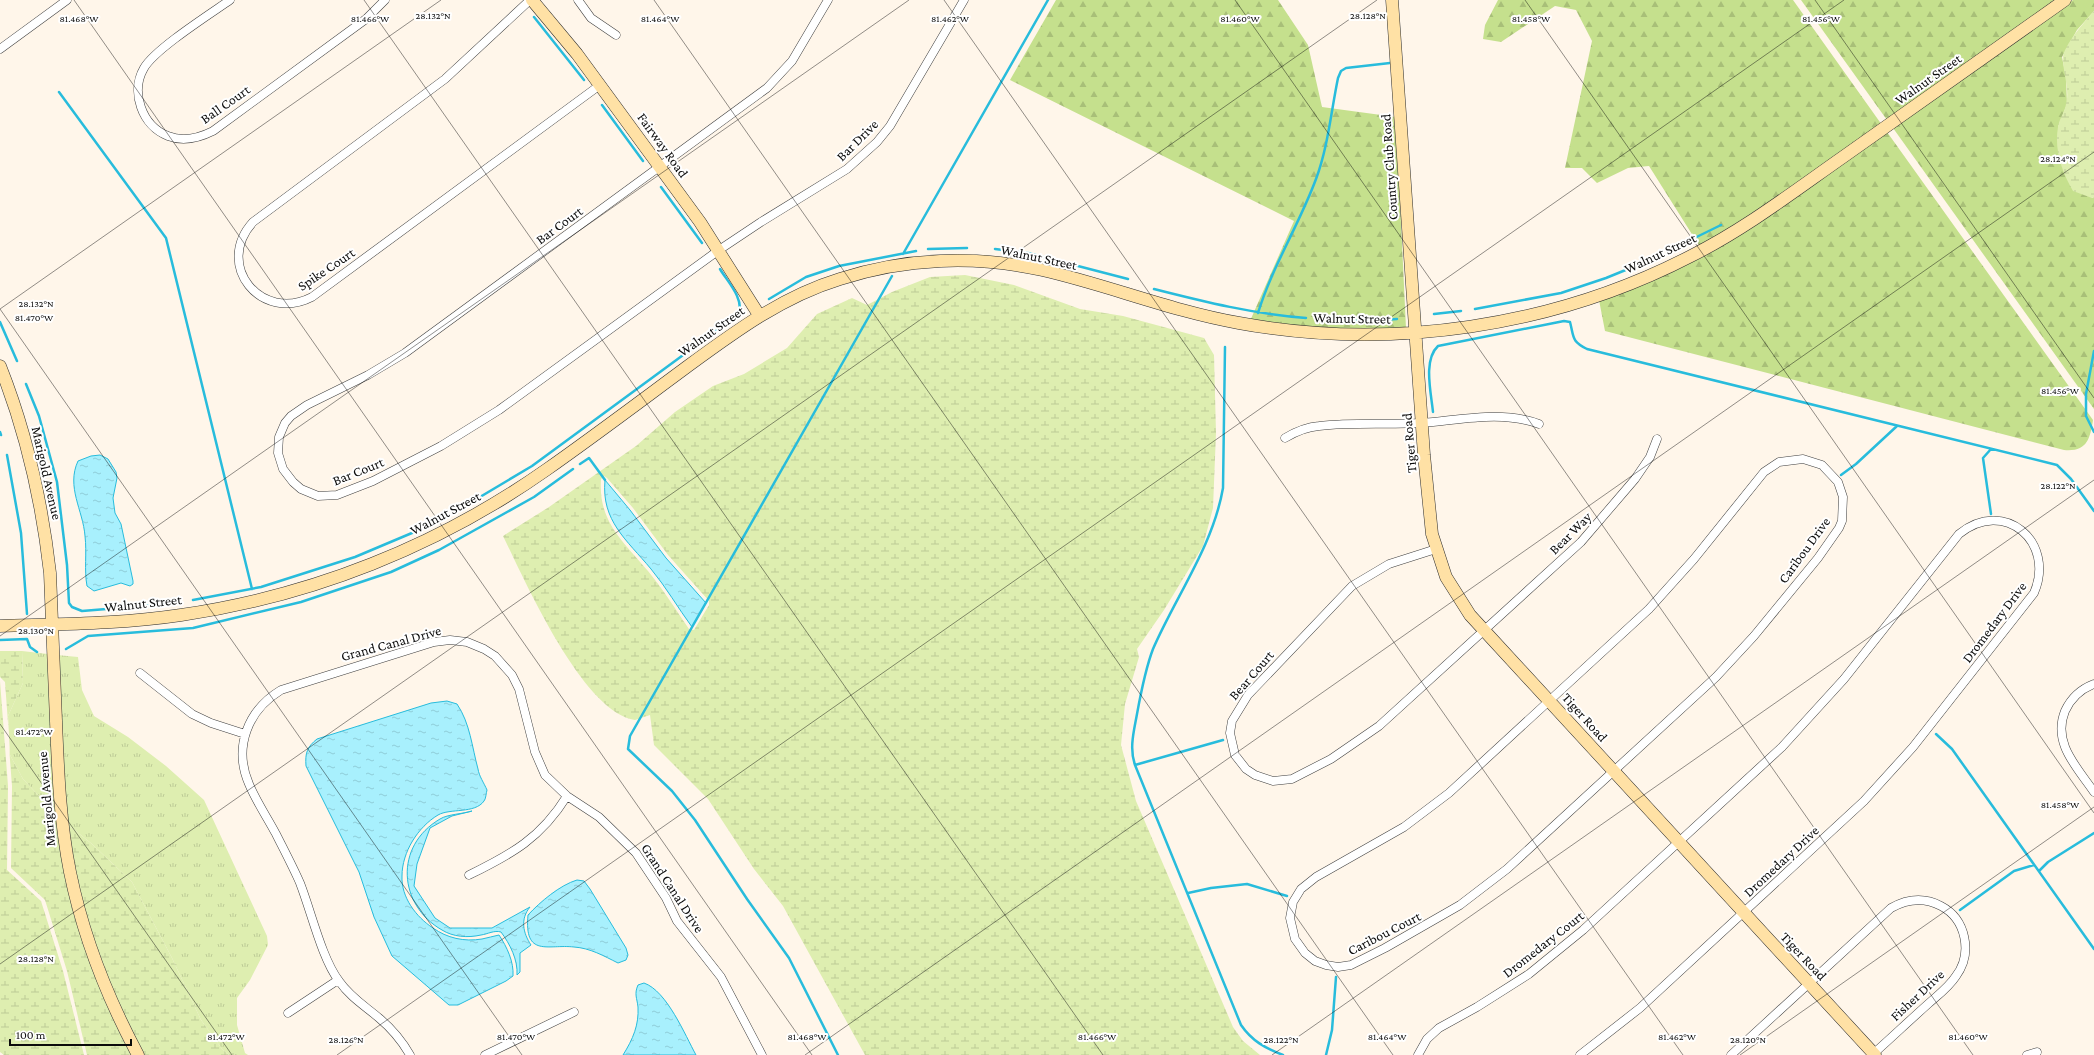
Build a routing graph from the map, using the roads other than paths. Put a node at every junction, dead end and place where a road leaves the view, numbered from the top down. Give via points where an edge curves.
1 (67, 0) edge
2 (230, 0) edge
3 (385, 0) edge
4 (531, 0) edge
5 (578, 0) edge
6 (828, 0) edge
7 (964, 0) edge
8 (1392, 0) edge
9 (2065, 0) edge
10 (616, 35) dead end
11 (0, 49) edge
12 (600, 85) junction
13 (659, 166) junction
14 (719, 250) junction
15 (759, 316) junction
16 (1416, 332) junction
17 (0, 366) edge
18 (1422, 423) junction
19 (1539, 424) dead end
20 (1285, 438) dead end
21 (1657, 439) dead end
22 (1436, 549) junction
23 (52, 625) junction
24 (0, 626) edge
25 (1485, 631) junction
26 (140, 673) dead end
27 (2094, 684) edge
28 (1550, 701) junction
29 (245, 734) junction
30 (1613, 771) junction
31 (2094, 792) edge
32 (566, 796) junction
33 (1679, 842) junction
34 (469, 875) dead end
35 (1744, 913) junction
36 (338, 980) junction
37 (1809, 984) junction
38 (574, 1012) dead end
39 (288, 1013) dead end
40 (2037, 1052) dead end
41 (1874, 1054) edge
42 (138, 1055) edge
43 (410, 1055) edge
44 (486, 1055) edge
45 (762, 1055) edge
46 (1418, 1055) edge
47 (1580, 1055) edge
48 (1732, 1055) edge
49 (2027, 1055) edge

1 - 11 street
2 - 3 street, Ball Court via 155,55 145,67 139,81 139,102 148,120 162,133 184,139 212,131 366,19
4 - 12 street, Fairway Road via 559,31
4 - 12 street, Spike Court via 445,79 253,222 243,235 238,250 240,266 247,282 265,298 276,302 294,303 312,297
5 - 10 street via 596,23
6 - 13 street via 796,56 775,81
7 - 14 street, Bar Drive via 901,109 877,142 831,181 766,218
8 - 16 street, Country Club Road
9 - 16 street, Walnut Street via 1752,221 1690,257 1624,286 1556,308 1486,324
12 - 13 street, Fairway Road
13 - 14 street, Fairway Road
13 - 14 street, Bar Court via 405,353 368,375 298,409 285,423 279,437 279,459 286,474 301,489 327,496 348,492 398,469 499,410
14 - 15 street, Fairway Road
15 - 16 street, Walnut Street via 805,291 867,271 920,262 975,261 1044,270 1182,311 1242,324 1344,334
15 - 23 street, Walnut Street via 528,482 470,518 395,555 319,584 211,610 143,620
16 - 18 street, Tiger Road
17 - 23 street, Marigold Avenue via 27,442 42,507 50,573
18 - 19 street via 1506,416
18 - 20 street via 1318,426
18 - 22 street, Tiger Road via 1432,534
21 - 25 street, Bear Way via 1650,457 1609,512 1581,542
22 - 25 street, Tiger Road via 1446,577 1457,597
22 - 25 street, Bear Court via 1376,570 1341,596 1248,695 1238,709 1230,733 1235,755 1246,769 1264,779 1283,781 1297,777 1331,759 1379,726
23 - 24 street, Walnut Street
23 - 42 street, Marigold Avenue via 60,797 70,872 98,971
25 - 28 street, Tiger Road
26 - 29 street via 192,714
27 - 31 street via 2082,690 2071,701 2063,718 2061,735 2068,756
28 - 30 street, Tiger Road
28 - 30 street, Caribou Court via 1449,794 1428,810 1378,844 1316,877 1301,889 1293,902 1290,918 1295,940 1305,953 1326,965 1351,965 1431,923 1466,901 1507,869
28 - 30 street, Caribou Drive via 1668,590 1769,468 1785,460 1803,459 1822,465 1833,476 1841,490 1844,513 1839,528 1818,558 1754,636 1716,677
29 - 32 street, Grand Canal Drive via 264,702 281,690 424,644 459,641 489,652 501,661 512,675 519,689 539,764 550,782
29 - 36 street, Grand Canal Drive via 242,756 248,783 299,881
30 - 33 street, Tiger Road
32 - 34 street via 556,813 516,851
32 - 45 street, Grand Canal Drive via 599,817 636,853 666,898 677,921 721,977
33 - 35 street, Tiger Road
33 - 35 street, Dromedary Drive via 1810,719 1959,534 1976,523 1996,520 2010,523 2027,535 2037,551 2040,569 2037,585 2029,600 1886,778 1849,816
33 - 46 street, Dromedary Court via 1553,956 1503,991 1439,1028 1427,1039
35 - 37 street, Tiger Road
35 - 47 street via 1640,1008
36 - 39 street
36 - 43 street, Grand Canal Drive via 356,1000 389,1027
37 - 41 street, Tiger Road
37 - 41 street, Fisher Drive via 1896,905 1924,900 1936,903 1953,914 1963,930 1965,940 1965,958 1957,975
37 - 48 street, Fisher Drive
38 - 44 street
40 - 49 street

